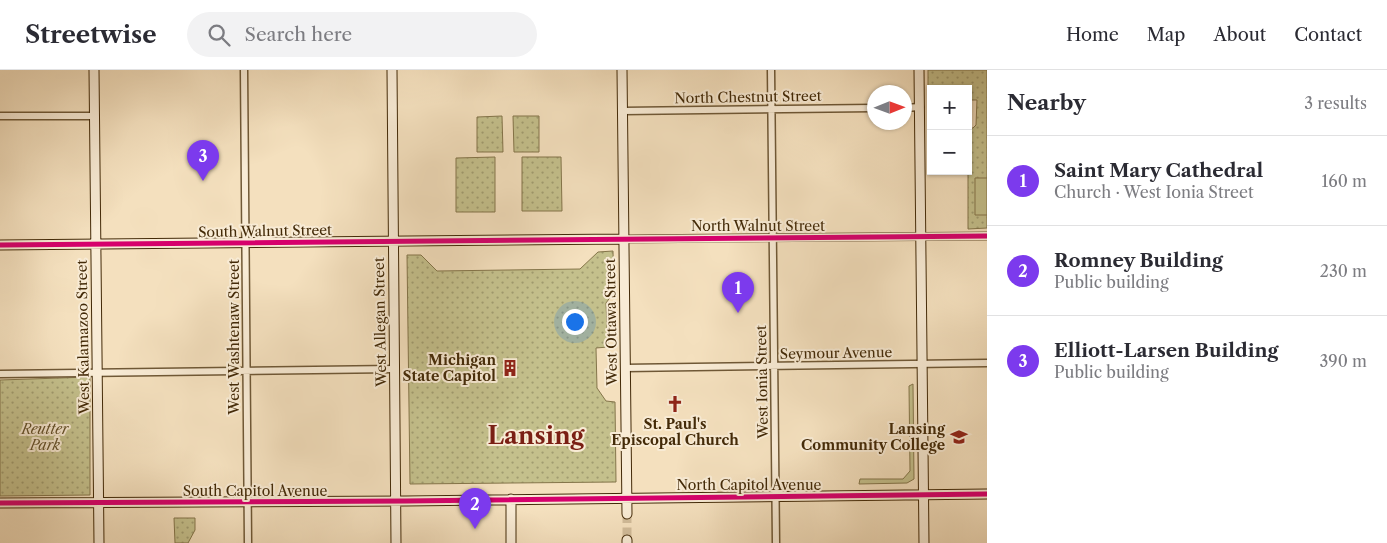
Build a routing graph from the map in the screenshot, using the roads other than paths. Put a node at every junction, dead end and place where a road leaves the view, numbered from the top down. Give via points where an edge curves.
1 (94, 70) edge
2 (244, 70) edge
3 (392, 70) edge
4 (622, 70) edge
5 (771, 70) edge
6 (919, 70) edge
7 (920, 107) junction
8 (867, 108) edge
9 (912, 108) edge
10 (772, 109) junction
11 (623, 111) junction
12 (0, 116) edge
13 (95, 116) junction
14 (922, 236) junction
15 (987, 236) edge
16 (772, 238) junction
17 (530, 239) joint
18 (624, 239) junction
19 (393, 241) junction
20 (245, 242) junction
21 (96, 244) junction
22 (0, 245) edge
23 (987, 363) edge
24 (923, 364) junction
25 (774, 366) junction
26 (625, 368) junction
27 (394, 369) junction
28 (246, 371) junction
29 (97, 372) junction
30 (0, 374) edge
31 (924, 494) junction
32 (987, 494) edge
33 (776, 496) junction
34 (627, 498) junction
35 (511, 499) junction
36 (396, 501) junction
37 (99, 502) junction
38 (248, 502) junction
39 (0, 503) edge
40 (627, 514) tunnel mouth
41 (100, 543) edge
42 (248, 543) edge
43 (396, 543) edge
44 (511, 543) edge
45 (776, 543) edge
46 (924, 543) edge

1 - 13 street, West Kalamazoo Street
2 - 20 street, West Washtenaw Street
3 - 19 street, West Allegan Street
4 - 11 street, West Ottawa Street
5 - 10 street, West Ionia Street
6 - 7 street
7 - 9 street
7 - 14 street
8 - 10 street, North Chestnut Street
10 - 11 street, North Chestnut Street
10 - 16 street, West Ionia Street
11 - 18 street, West Ottawa Street
12 - 13 street
13 - 21 street, West Kalamazoo Street
14 - 15 street, North Walnut Street
14 - 16 street, North Walnut Street
14 - 24 street
16 - 18 street, North Walnut Street
16 - 25 street, West Ionia Street
17 - 18 street, North Walnut Street
17 - 19 street, South Walnut Street
18 - 26 street, West Ottawa Street
19 - 20 street, South Walnut Street
19 - 27 street, West Allegan Street
20 - 21 street, South Walnut Street
20 - 28 street, West Washtenaw Street
21 - 22 street, South Walnut Street
21 - 29 street, West Kalamazoo Street
23 - 24 street, Seymour Avenue
24 - 25 street, Seymour Avenue
24 - 31 street
25 - 26 street, Seymour Avenue
25 - 33 street, West Ionia Street
26 - 34 street, West Ottawa Street
27 - 28 street
27 - 36 street, West Allegan Street
28 - 29 street
28 - 38 street, West Washtenaw Street
29 - 30 street
29 - 37 street, West Kalamazoo Street
31 - 32 street, North Capitol Avenue
31 - 33 street, North Capitol Avenue
31 - 46 street
33 - 34 street, North Capitol Avenue
33 - 45 street, West Ionia Street
34 - 35 street, North Capitol Avenue
34 - 40 street, West Ottawa Street
35 - 36 street, South Capitol Avenue
35 - 44 street
36 - 38 street, South Capitol Avenue
36 - 43 street, West Allegan Street
37 - 38 street, South Capitol Avenue
37 - 39 street, South Capitol Avenue
37 - 41 street, West Kalamazoo Street
38 - 42 street, West Washtenaw Street

